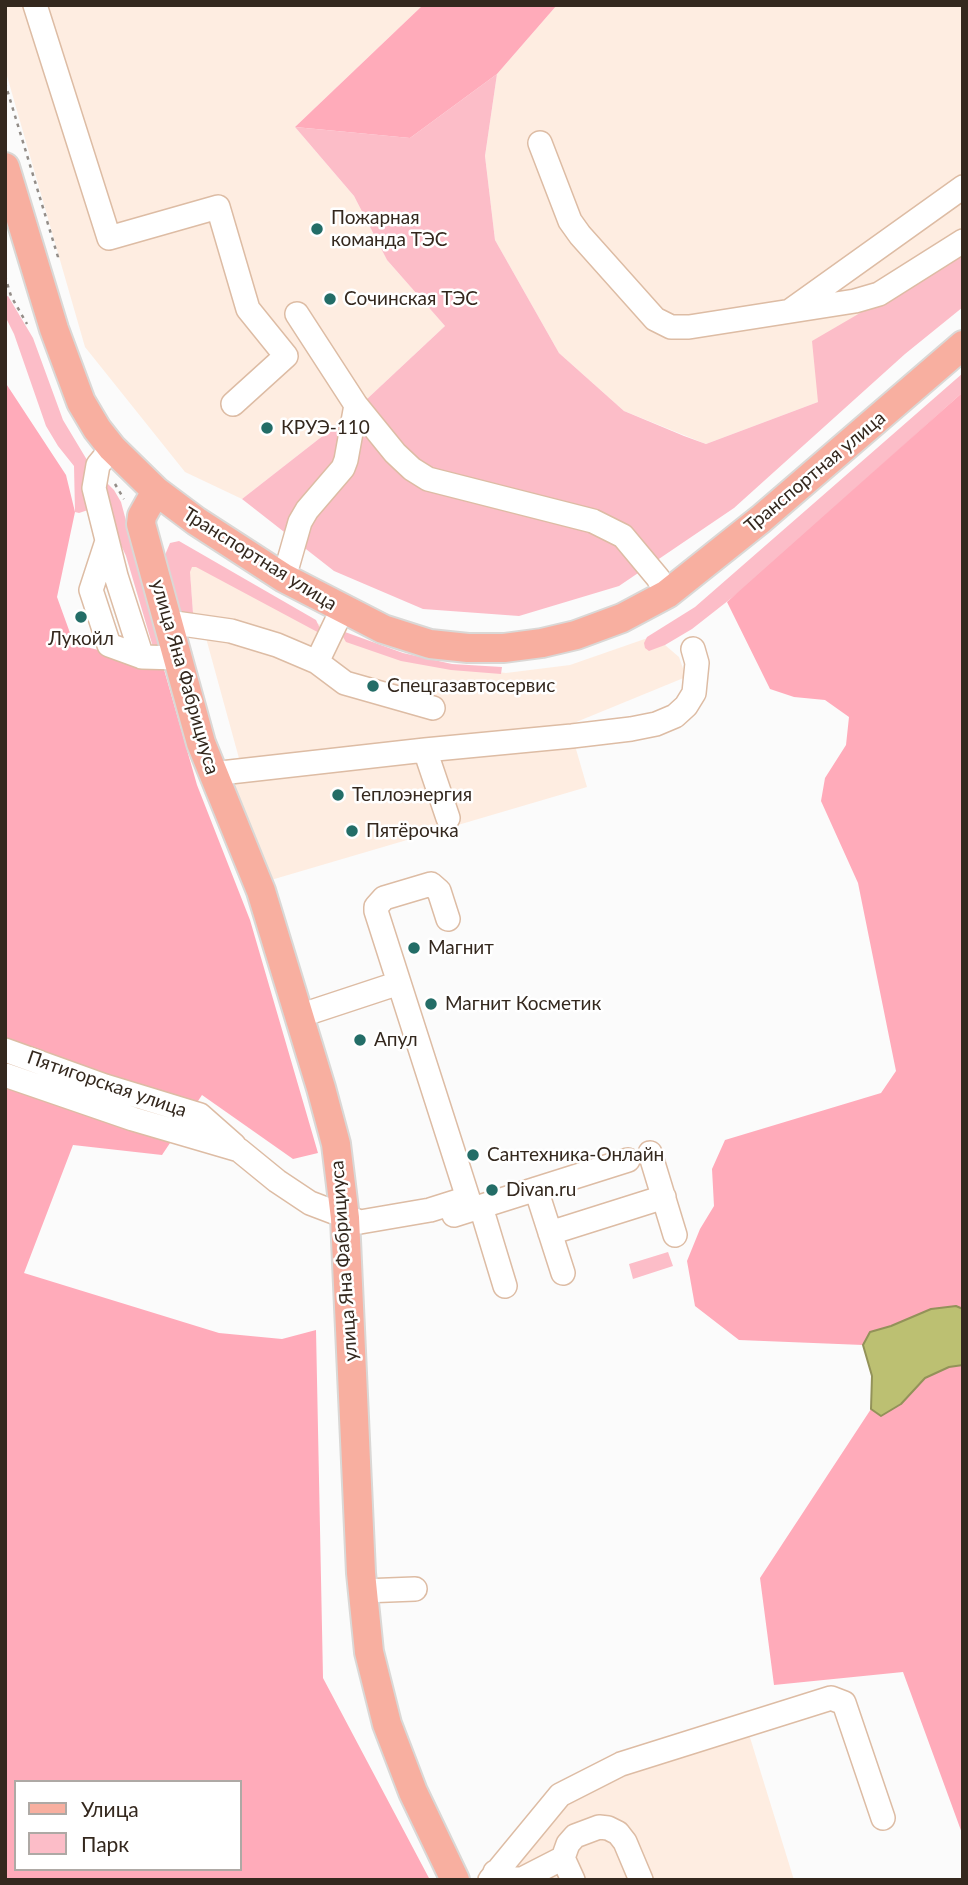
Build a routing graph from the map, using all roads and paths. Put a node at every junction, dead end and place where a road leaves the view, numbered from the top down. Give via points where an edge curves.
1 (35, 5) edge
2 (540, 143) dead end
3 (5, 167) edge
4 (963, 187) edge
5 (963, 241) edge
6 (788, 312) junction
7 (297, 314) dead end
8 (963, 345) edge
9 (233, 404) dead end
10 (356, 405) junction
11 (112, 448) junction
12 (156, 491) junction
13 (284, 578) junction
14 (667, 594) junction
15 (342, 610) junction
16 (168, 622) junction
17 (693, 649) dead end
18 (179, 659) junction
19 (317, 662) junction
20 (432, 708) dead end
21 (425, 750) junction
22 (212, 774) junction
23 (448, 818) dead end
24 (448, 919) dead end
25 (399, 983) junction
26 (299, 1016) junction
27 (5, 1050) edge
28 (5, 1075) edge
29 (239, 1150) junction
30 (650, 1153) dead end
31 (628, 1160) dead end
32 (536, 1189) junction
33 (664, 1197) junction
34 (481, 1207) junction
35 (345, 1218) junction
36 (385, 1218) junction
37 (550, 1233) junction
38 (675, 1235) dead end
39 (563, 1273) dead end
40 (505, 1286) dead end
41 (415, 1589) dead end
42 (363, 1591) junction
43 (883, 1818) dead end
44 (563, 1858) junction
45 (492, 1876) edge
46 (455, 1880) edge
47 (573, 1880) edge
48 (640, 1880) edge

1 - 9 street via 108,239 218,207 248,309 286,356
2 - 6 street via 570,221 655,319 671,327 689,327
3 - 11 main road, Транспортная улица via 81,402
4 - 6 street
5 - 6 street via 879,294
7 - 10 street
8 - 14 main road, Транспортная улица
10 - 13 street via 343,468 300,522
10 - 14 street via 395,453 429,479 593,521 623,537
11 - 12 main road, Транспортная улица
11 - 18 street via 98,465 94,488 116,576 142,657
12 - 13 main road, Транспортная улица
12 - 16 main road, улица Яна Фабрициуса via 141,524
13 - 15 main road, Транспортная улица
14 - 15 main road, Транспортная улица via 576,635 504,648 430,644
15 - 19 street
16 - 18 main road, улица Яна Фабрициуса
16 - 19 street via 231,631
17 - 21 street via 697,670 694,693 675,716 656,724
18 - 22 main road, улица Яна Фабрициуса
19 - 20 street via 345,683
21 - 22 street
21 - 23 street
22 - 26 main road, улица Яна Фабрициуса via 261,891
24 - 25 street via 439,891 431,884 379,901 376,911
25 - 26 street
25 - 36 street via 468,1198
26 - 35 main road, улица Яна Фабрициуса via 336,1144
27 - 29 street, Пятигорская улица via 200,1115
28 - 29 street, Пятигорская улица
29 - 35 street, Пятигорская улица via 310,1203
30 - 33 street
31 - 32 street
32 - 34 street
32 - 37 street
33 - 37 street
33 - 38 street
34 - 36 street via 434,1222
34 - 40 street
35 - 36 street via 360,1222
35 - 42 main road, улица Яна Фабрициуса
37 - 39 street
41 - 42 street
42 - 46 main road, улица Яна Фабрициуса via 369,1652 387,1724 412,1792
43 - 45 street via 844,1703 831,1698 621,1764 560,1795
44 - 45 street via 522,1879
44 - 47 street
44 - 48 street via 575,1836 608,1828 625,1842

